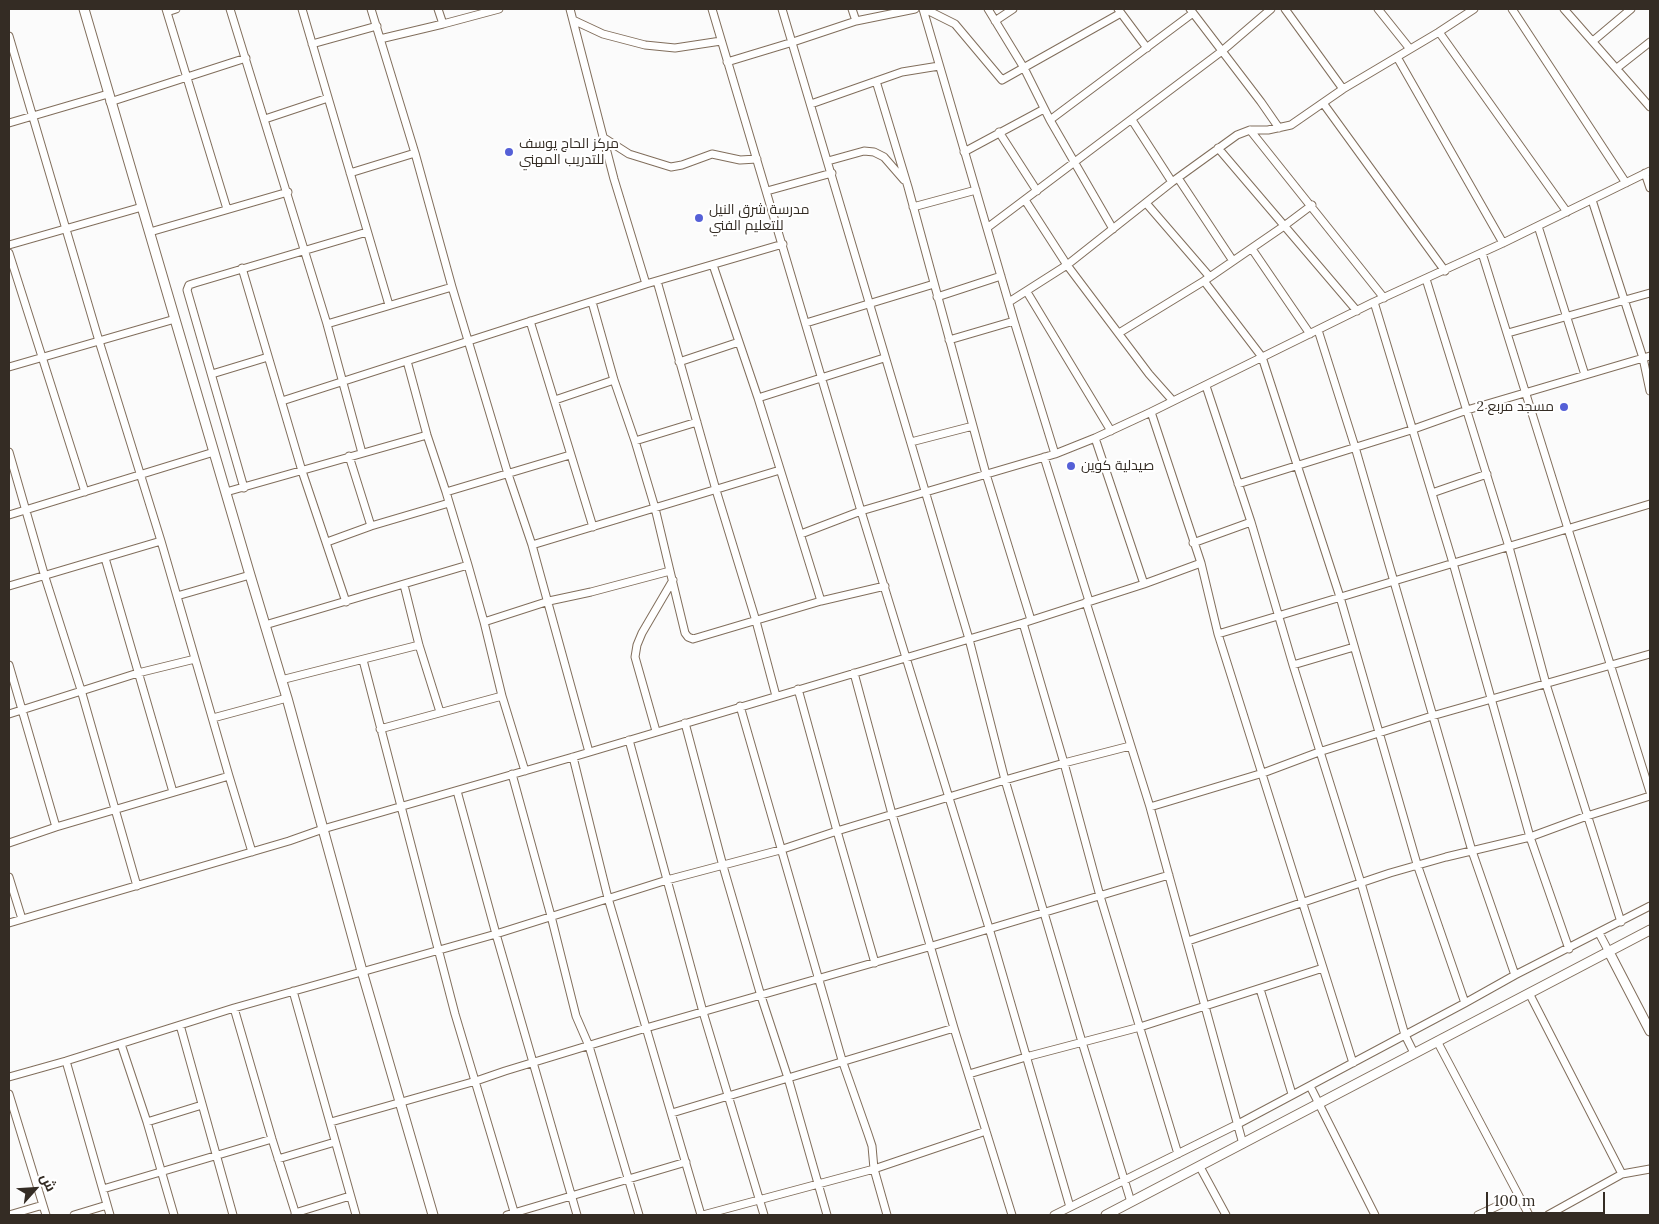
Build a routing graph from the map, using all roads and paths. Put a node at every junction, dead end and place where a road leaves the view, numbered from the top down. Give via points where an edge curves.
1 (84, 9) edge
2 (176, 9) edge
3 (230, 9) edge
4 (302, 9) edge
5 (371, 9) edge
6 (438, 9) edge
7 (496, 9) edge
8 (570, 9) edge
9 (712, 9) edge
10 (782, 9) edge
11 (852, 9) edge
12 (915, 9) edge
13 (924, 9) edge
14 (988, 9) edge
15 (1013, 9) edge
16 (1271, 9) edge
17 (1285, 9) edge
18 (1378, 9) edge
19 (1512, 9) edge
20 (1564, 9) edge
21 (1631, 9) edge
22 (166, 10) edge
23 (1469, 10) edge
24 (1120, 11) edge
25 (1192, 11) edge
26 (573, 20) junction
27 (856, 21) junction
28 (995, 21) junction
29 (443, 24) junction
30 (376, 26) junction
31 (1439, 32) junction
32 (9, 36) edge
33 (380, 39) junction
34 (722, 41) junction
35 (1593, 41) junction
36 (793, 42) junction
37 (1650, 42) edge
38 (312, 44) junction
39 (1147, 48) junction
40 (1410, 49) junction
41 (1222, 51) junction
42 (1397, 57) junction
43 (246, 58) junction
44 (727, 62) junction
45 (939, 66) junction
46 (1024, 68) junction
47 (1617, 68) junction
48 (186, 78) junction
49 (876, 81) junction
50 (1343, 89) junction
51 (109, 98) junction
52 (328, 98) junction
53 (1323, 103) junction
54 (811, 104) junction
55 (1650, 107) edge
56 (1044, 108) junction
57 (33, 116) junction
58 (265, 118) junction
59 (1050, 120) junction
60 (1132, 120) junction
61 (9, 123) edge
62 (1279, 128) junction
63 (1250, 130) junction
64 (999, 132) junction
65 (604, 138) junction
66 (1218, 148) junction
67 (964, 152) junction
68 (415, 153) junction
69 (757, 159) junction
70 (828, 160) junction
71 (1074, 162) junction
72 (1648, 172) edge
73 (350, 173) junction
74 (832, 173) junction
75 (1175, 180) junction
76 (907, 182) junction
77 (1626, 183) junction
78 (1650, 188) edge
79 (976, 190) junction
80 (767, 191) junction
81 (1037, 191) junction
82 (288, 192) junction
83 (1025, 200) junction
84 (1592, 200) junction
85 (1146, 203) junction
86 (1312, 206) junction
87 (142, 207) junction
88 (914, 207) junction
89 (227, 209) junction
90 (1567, 212) junction
91 (1284, 226) junction
92 (1538, 226) junction
93 (987, 228) junction
94 (66, 229) junction
95 (1113, 229) junction
96 (150, 232) junction
97 (367, 232) junction
98 (783, 244) junction
99 (1503, 244) junction
100 (9, 245) edge
101 (305, 249) junction
102 (1252, 249) junction
103 (9, 253) edge
104 (1482, 253) junction
105 (1232, 261) junction
106 (713, 265) junction
107 (1067, 265) junction
108 (242, 268) junction
109 (1445, 270) junction
110 (1001, 276) junction
111 (1206, 279) junction
112 (1426, 279) junction
113 (657, 281) junction
114 (646, 284) junction
115 (934, 284) junction
116 (452, 287) junction
117 (1027, 292) junction
118 (1650, 292) edge
119 (937, 297) junction
120 (1384, 298) junction
121 (1624, 301) junction
122 (592, 302) junction
123 (1009, 302) junction
124 (1374, 302) junction
125 (869, 303) junction
126 (389, 305) junction
127 (1357, 311) junction
128 (1566, 317) junction
129 (175, 319) junction
130 (1014, 321) junction
131 (530, 322) junction
132 (806, 323) junction
133 (328, 324) junction
134 (1318, 330) junction
135 (1118, 333) junction
136 (1508, 333) junction
137 (1310, 334) junction
138 (949, 340) junction
139 (99, 341) junction
140 (469, 341) junction
141 (739, 342) junction
142 (268, 357) junction
143 (1262, 357) junction
144 (1646, 357) edge
145 (42, 358) junction
146 (884, 358) junction
147 (407, 361) junction
148 (679, 362) junction
149 (9, 367) edge
150 (212, 374) junction
151 (1585, 375) junction
152 (822, 377) junction
153 (614, 380) junction
154 (343, 381) junction
155 (1206, 386) junction
156 (1650, 391) edge
157 (1526, 393) junction
158 (758, 398) junction
159 (555, 400) junction
160 (282, 401) junction
161 (1173, 401) junction
162 (1467, 410) junction
163 (1151, 412) junction
164 (697, 422) junction
165 (973, 426) junction
166 (1411, 430) junction
167 (1111, 431) junction
168 (427, 435) junction
169 (1095, 438) junction
170 (635, 441) junction
171 (911, 442) junction
172 (1355, 447) junction
173 (9, 452) edge
174 (214, 452) junction
175 (362, 453) junction
176 (1055, 454) junction
177 (570, 455) junction
178 (349, 456) junction
179 (1044, 457) junction
180 (1297, 466) junction
181 (302, 470) junction
182 (780, 470) junction
183 (141, 474) junction
184 (508, 474) junction
185 (986, 474) junction
186 (1487, 474) junction
187 (1238, 484) junction
188 (244, 488) junction
189 (716, 490) junction
190 (85, 492) junction
191 (226, 492) junction
192 (446, 492) junction
193 (926, 492) junction
194 (1432, 493) junction
195 (449, 502) junction
196 (1650, 504) edge
197 (655, 508) junction
198 (26, 510) junction
199 (861, 511) junction
200 (9, 515) edge
201 (1251, 522) junction
202 (371, 526) junction
203 (592, 527) junction
204 (1568, 529) junction
205 (801, 534) junction
206 (161, 541) junction
207 (326, 542) junction
208 (1193, 543) junction
209 (532, 545) junction
210 (1509, 547) junction
211 (105, 558) junction
212 (1201, 563) junction
213 (1453, 564) junction
214 (468, 566) junction
215 (670, 571) junction
216 (250, 575) junction
217 (44, 576) junction
218 (672, 580) junction
219 (1393, 580) junction
220 (1144, 584) junction
221 (404, 585) junction
222 (9, 586) edge
223 (884, 586) junction
224 (177, 596) junction
225 (1340, 597) junction
226 (549, 601) junction
227 (821, 601) junction
228 (346, 602) junction
229 (1087, 602) junction
230 (1279, 616) junction
231 (756, 620) junction
232 (1031, 620) junction
233 (484, 622) junction
234 (1023, 623) junction
235 (266, 625) junction
236 (1218, 634) junction
237 (969, 639) junction
238 (419, 645) junction
239 (1354, 647) junction
240 (1650, 654) edge
241 (907, 657) junction
242 (195, 658) junction
243 (363, 660) junction
244 (9, 665) edge
245 (1293, 665) junction
246 (1611, 666) junction
247 (138, 673) junction
248 (854, 673) junction
249 (281, 680) junction
250 (1546, 684) junction
251 (798, 689) junction
252 (81, 690) junction
253 (502, 696) junction
254 (776, 696) junction
255 (287, 698) junction
256 (1491, 700) junction
257 (740, 706) junction
258 (22, 710) junction
259 (440, 712) junction
260 (9, 714) edge
261 (1432, 716) junction
262 (213, 718) junction
263 (685, 723) junction
264 (380, 729) junction
265 (656, 731) junction
266 (1378, 732) junction
267 (629, 740) junction
268 (1130, 746) junction
269 (589, 752) junction
270 (1319, 752) junction
271 (573, 757) junction
272 (1064, 763) junction
273 (525, 771) junction
274 (1263, 773) junction
275 (512, 774) junction
276 (229, 776) junction
277 (1005, 780) junction
278 (457, 791) junction
279 (173, 792) junction
280 (1650, 794) edge
281 (949, 798) junction
282 (1150, 807) junction
283 (401, 808) junction
284 (115, 810) junction
285 (892, 814) junction
286 (1587, 816) junction
287 (56, 827) junction
288 (323, 829) junction
289 (837, 831) junction
290 (1530, 837) junction
291 (9, 843) edge
292 (780, 850) junction
293 (1472, 851) junction
294 (252, 852) junction
295 (1417, 864) junction
296 (723, 866) junction
297 (1169, 875) junction
298 (9, 877) edge
299 (667, 880) junction
300 (1361, 883) junction
301 (137, 886) junction
302 (1100, 896) junction
303 (608, 898) junction
304 (1302, 901) junction
305 (1650, 906) edge
306 (1044, 913) junction
307 (551, 916) junction
308 (22, 920) junction
309 (1621, 922) junction
310 (9, 923) edge
311 (990, 928) junction
312 (1650, 930) edge
313 (1599, 933) junction
314 (496, 934) junction
315 (1188, 941) junction
316 (932, 946) junction
317 (1569, 949) junction
318 (438, 950) junction
319 (1609, 952) junction
320 (875, 963) junction
321 (1323, 968) junction
322 (362, 971) junction
323 (1515, 975) junction
324 (819, 978) junction
325 (1260, 989) junction
326 (293, 992) junction
327 (1529, 994) junction
328 (761, 996) junction
329 (1465, 1004) junction
330 (1204, 1006) junction
331 (234, 1008) junction
332 (704, 1012) junction
333 (180, 1025) junction
334 (1140, 1026) junction
335 (646, 1028) junction
336 (954, 1028) junction
337 (1650, 1031) edge
338 (1405, 1035) junction
339 (1437, 1041) junction
340 (1082, 1042) junction
341 (121, 1044) junction
342 (589, 1046) junction
343 (1414, 1053) junction
344 (1026, 1056) junction
345 (842, 1060) junction
346 (66, 1061) junction
347 (533, 1062) junction
348 (1353, 1063) junction
349 (969, 1074) junction
350 (9, 1077) edge
351 (788, 1078) junction
352 (476, 1081) junction
353 (1310, 1086) junction
354 (9, 1094) edge
355 (1292, 1094) junction
356 (729, 1095) junction
357 (1318, 1102) junction
358 (401, 1103) junction
359 (202, 1105) junction
360 (672, 1113) junction
361 (147, 1122) junction
362 (330, 1122) junction
363 (1238, 1124) junction
364 (986, 1131) junction
365 (272, 1139) junction
366 (335, 1142) junction
367 (1243, 1144) junction
368 (1178, 1154) junction
369 (216, 1156) junction
370 (278, 1159) junction
371 (686, 1162) junction
372 (1200, 1167) junction
373 (874, 1169) junction
374 (1650, 1169) edge
375 (161, 1172) junction
376 (1622, 1174) junction
377 (628, 1179) junction
378 (1125, 1180) junction
379 (819, 1185) junction
380 (103, 1189) junction
381 (350, 1196) junction
382 (572, 1196) junction
383 (1519, 1196) junction
384 (760, 1201) junction
385 (1131, 1202) junction
386 (43, 1205) junction
387 (107, 1205) junction
388 (1070, 1207) junction
389 (295, 1214) edge
390 (515, 1214) edge
391 (9, 1215) edge
392 (46, 1215) edge
393 (74, 1215) edge
394 (110, 1215) edge
395 (174, 1215) edge
396 (234, 1215) edge
397 (356, 1215) edge
398 (433, 1215) edge
399 (507, 1215) edge
400 (577, 1215) edge
401 (638, 1215) edge
402 (702, 1215) edge
403 (764, 1215) edge
404 (827, 1215) edge
405 (887, 1215) edge
406 (1012, 1215) edge
407 (1054, 1215) edge
408 (1106, 1215) edge
409 (1226, 1215) edge
410 (1375, 1215) edge
411 (1478, 1215) edge
412 (1529, 1215) edge
413 (1548, 1215) edge

1 - 51 street
2 - 22 street
3 - 43 street
4 - 38 street
5 - 30 street
6 - 29 street
7 - 29 street
8 - 26 street
9 - 34 street
10 - 36 street
11 - 27 street
12 - 27 street
13 - 45 street
13 - 46 street via 955,24 1000,79
14 - 28 street
15 - 28 street
16 - 41 street
17 - 50 street
18 - 40 street
19 - 77 street
20 - 35 street
21 - 35 street
22 - 48 street
23 - 31 street
24 - 39 street
24 - 46 street
25 - 39 street
25 - 41 street
26 - 34 street via 603,34 645,45 675,48
26 - 65 street
27 - 36 street
28 - 46 street
29 - 33 street
30 - 33 street
30 - 38 street
31 - 40 street
31 - 90 street
32 - 57 street
33 - 68 street
34 - 44 street
35 - 47 street
36 - 44 street
36 - 54 street
37 - 47 street
38 - 52 street
39 - 59 street
40 - 42 street
41 - 60 street
41 - 62 street
42 - 50 street
42 - 99 street
43 - 48 street
43 - 58 street
44 - 69 street
45 - 49 street via 902,72
45 - 67 street
46 - 56 street
47 - 55 street
48 - 51 street
48 - 89 street
49 - 54 street
49 - 76 street
50 - 53 street
51 - 57 street
51 - 87 street
52 - 58 street
52 - 73 street
53 - 62 street via 1297,121
53 - 109 street
54 - 70 street
56 - 59 street
56 - 64 street
57 - 61 street
57 - 94 street
58 - 82 street
59 - 71 street
60 - 71 street
60 - 75 street
62 - 63 street
63 - 66 street
63 - 86 street
64 - 67 street
64 - 81 street
65 - 69 street via 629,154 671,167 712,154 740,160
65 - 114 street
66 - 75 street
66 - 91 street
67 - 79 street
68 - 73 street
68 - 116 street
69 - 80 street
70 - 74 street
70 - 76 street via 864,150 874,152 884,157
71 - 81 street
71 - 95 street
72 - 77 street
72 - 78 street
73 - 97 street
74 - 80 street
74 - 125 street
75 - 85 street
75 - 105 street
76 - 88 street
77 - 84 street
79 - 88 street
79 - 93 street
80 - 98 street
81 - 83 street
82 - 89 street
82 - 101 street
83 - 93 street
83 - 107 street
84 - 90 street
84 - 121 street
85 - 95 street
85 - 111 street
86 - 91 street
86 - 120 street
87 - 94 street
87 - 96 street
88 - 115 street
89 - 96 street
90 - 92 street
91 - 102 street
91 - 127 street
92 - 99 street
92 - 128 street
93 - 110 street
94 - 100 street
94 - 139 street
95 - 107 street
96 - 129 street
97 - 101 street
97 - 126 street
98 - 106 street
98 - 132 street
99 - 104 street
101 - 108 street
101 - 133 street
102 - 105 street
102 - 137 street
103 - 145 street
104 - 109 street
104 - 136 street
105 - 111 street
106 - 113 street
106 - 141 street
107 - 117 street
107 - 135 street
108 - 142 street
108 - 150 street via 195,282 187,290
109 - 112 street
110 - 119 street
110 - 123 street
111 - 135 street
111 - 143 street
112 - 120 street
112 - 162 street
113 - 114 street
113 - 148 street
114 - 122 street
115 - 119 street
115 - 125 street
116 - 126 street
116 - 140 street
117 - 123 street
117 - 167 street
118 - 121 street
119 - 138 street
120 - 124 street
121 - 128 street
121 - 144 street
122 - 131 street
122 - 153 street
123 - 130 street
124 - 127 street
124 - 166 street
125 - 132 street
125 - 146 street
126 - 133 street
127 - 134 street
128 - 136 street
128 - 151 street
129 - 139 street
129 - 174 street
130 - 138 street
130 - 176 street
131 - 140 street
131 - 159 street
132 - 152 street
133 - 154 street
134 - 137 street
134 - 172 street
135 - 161 street
136 - 157 street
137 - 143 street
138 - 165 street
139 - 145 street
139 - 183 street
140 - 147 street
140 - 184 street
141 - 148 street
141 - 158 street
142 - 150 street
142 - 160 street
143 - 155 street
143 - 180 street
144 - 151 street
144 - 156 street
145 - 149 street
145 - 190 street
146 - 152 street
146 - 171 street
147 - 154 street
147 - 168 street
148 - 164 street
150 - 188 street
151 - 157 street
152 - 158 street
152 - 199 street
153 - 159 street
153 - 170 street
154 - 160 street
154 - 175 street
155 - 161 street
155 - 187 street
157 - 162 street
157 - 204 street
158 - 182 street
159 - 177 street
160 - 181 street
161 - 163 street
162 - 166 street
162 - 186 street
163 - 167 street
163 - 208 street
164 - 170 street
164 - 189 street
165 - 171 street
165 - 185 street
166 - 172 street
166 - 194 street
167 - 169 street
168 - 175 street
168 - 192 street
169 - 176 street
169 - 220 street
170 - 197 street
171 - 193 street
172 - 180 street
172 - 219 street
173 - 198 street
174 - 183 street
174 - 191 street
175 - 178 street
176 - 179 street
177 - 184 street
177 - 203 street
178 - 181 street
178 - 202 street
179 - 185 street
179 - 229 street
180 - 187 street
180 - 225 street
181 - 188 street
181 - 207 street
182 - 189 street
182 - 205 street
183 - 190 street
183 - 206 street
184 - 192 street
184 - 209 street
185 - 193 street
185 - 232 street
186 - 194 street
186 - 210 street
187 - 201 street
188 - 191 street
189 - 197 street
189 - 231 street
190 - 198 street
191 - 216 street
192 - 195 street
193 - 199 street
193 - 237 street
194 - 213 street
195 - 202 street
195 - 214 street
196 - 204 street
197 - 203 street
197 - 215 street
198 - 200 street
198 - 217 street
199 - 205 street
199 - 223 street
201 - 208 street
201 - 230 street
202 - 207 street
203 - 209 street
204 - 210 street
204 - 246 street
205 - 227 street
206 - 211 street
206 - 224 street
207 - 228 street
208 - 212 street
209 - 226 street
210 - 213 street
210 - 250 street
211 - 217 street
211 - 247 street
212 - 220 street
212 - 236 street
213 - 219 street
213 - 256 street
214 - 221 street
214 - 233 street
215 - 218 street
215 - 226 street
216 - 224 street
216 - 235 street
217 - 222 street
217 - 252 street
218 - 231 street via 688,637 693,639
218 - 265 street via 642,633 635,657
219 - 225 street
219 - 261 street
220 - 229 street
221 - 228 street
221 - 238 street
223 - 227 street
223 - 241 street
224 - 242 street
225 - 230 street
225 - 239 street
226 - 233 street
226 - 269 street
227 - 231 street
228 - 235 street
229 - 232 street
229 - 268 street
230 - 236 street
230 - 245 street
231 - 254 street
232 - 234 street
233 - 253 street
234 - 237 street
234 - 272 street
235 - 249 street
236 - 274 street
237 - 241 street
237 - 277 street
238 - 243 street
238 - 259 street
239 - 245 street
239 - 266 street
240 - 246 street
241 - 248 street
241 - 281 street
242 - 247 street
242 - 262 street
243 - 249 street
243 - 264 street
244 - 258 street
245 - 270 street
246 - 250 street
246 - 280 street
247 - 252 street
247 - 279 street
248 - 251 street
248 - 285 street
249 - 255 street
250 - 256 street
250 - 286 street
251 - 254 street
251 - 289 street
252 - 258 street
252 - 284 street
253 - 259 street
253 - 273 street
254 - 257 street
255 - 262 street
255 - 288 street
256 - 261 street
256 - 290 street
257 - 263 street
257 - 292 street
258 - 260 street
258 - 287 street
259 - 264 street
261 - 266 street
261 - 293 street
262 - 276 street
263 - 265 street
263 - 296 street
264 - 283 street
265 - 267 street
266 - 270 street
266 - 295 street
267 - 269 street
267 - 299 street
268 - 272 street
268 - 282 street
269 - 271 street
270 - 274 street
270 - 300 street
271 - 273 street
271 - 303 street
272 - 277 street
272 - 302 street
273 - 275 street
274 - 282 street
274 - 304 street
275 - 278 street
275 - 307 street
276 - 279 street
276 - 294 street
277 - 281 street
277 - 306 street
278 - 283 street
278 - 314 street
279 - 284 street
280 - 286 street
281 - 285 street
281 - 311 street
282 - 297 street
283 - 288 street
283 - 318 street
284 - 287 street
284 - 301 street
285 - 289 street
285 - 316 street
286 - 290 street
286 - 309 street
287 - 291 street
288 - 294 street
288 - 322 street
289 - 292 street
289 - 320 street
290 - 293 street
290 - 317 street
292 - 296 street
292 - 324 street
293 - 295 street
293 - 323 street
294 - 301 street
295 - 300 street
295 - 329 street
296 - 299 street
296 - 328 street
297 - 302 street
297 - 315 street
298 - 308 street
299 - 303 street
299 - 332 street
300 - 304 street
300 - 338 street
301 - 308 street
302 - 306 street
302 - 334 street
303 - 307 street
303 - 335 street
304 - 315 street
304 - 321 street
305 - 309 street
306 - 311 street
306 - 340 street
307 - 314 street
307 - 342 street via 576,1016
308 - 310 street
309 - 313 street
311 - 316 street
311 - 344 street
312 - 319 street
313 - 317 street
313 - 319 street
314 - 318 street
314 - 347 street
315 - 330 street
316 - 320 street
316 - 336 street
317 - 323 street
318 - 322 street
318 - 352 street
319 - 327 street
319 - 337 street
320 - 324 street
321 - 325 street
321 - 348 street
322 - 326 street
322 - 358 street
323 - 329 street
324 - 328 street
324 - 345 street
325 - 330 street
325 - 355 street
326 - 331 street
326 - 362 street
327 - 339 street
327 - 376 street
328 - 332 street
328 - 351 street
329 - 338 street
330 - 334 street
330 - 363 street
331 - 333 street
331 - 365 street
332 - 335 street
332 - 356 street
333 - 341 street
333 - 359 street
334 - 340 street
334 - 368 street
335 - 342 street
335 - 360 street
336 - 345 street
336 - 349 street
338 - 343 street
338 - 348 street
339 - 343 street
339 - 383 street
340 - 344 street
340 - 378 street
341 - 346 street
341 - 361 street
342 - 347 street
342 - 377 street
343 - 357 street
344 - 349 street
344 - 388 street
345 - 351 street
345 - 373 street via 872,1146
346 - 350 street
346 - 380 street
347 - 352 street
347 - 382 street
348 - 353 street
349 - 364 street
351 - 356 street
351 - 379 street
352 - 358 street
352 - 390 street
353 - 355 street
353 - 357 street
354 - 386 street
355 - 363 street
356 - 360 street
356 - 384 street
357 - 367 street
357 - 410 street
358 - 362 street
358 - 398 street
359 - 361 street
359 - 369 street
360 - 371 street
361 - 375 street
362 - 366 street
363 - 367 street
363 - 368 street
364 - 373 street
364 - 406 street
365 - 369 street
365 - 370 street
366 - 370 street
366 - 381 street
367 - 372 street
368 - 378 street
369 - 375 street
369 - 396 street
370 - 389 street
371 - 377 street
371 - 402 street
372 - 385 street
372 - 409 street
373 - 379 street
373 - 405 street
374 - 376 street
375 - 380 street
375 - 395 street
376 - 413 street
377 - 382 street
377 - 401 street
378 - 385 street
378 - 388 street
379 - 384 street
379 - 404 street
380 - 387 street
381 - 389 street
381 - 397 street
382 - 390 street
382 - 400 street
383 - 411 street
383 - 412 street
384 - 402 street
384 - 403 street
385 - 408 street
386 - 391 street
386 - 392 street
387 - 393 street
387 - 394 street
388 - 407 street
390 - 399 street

